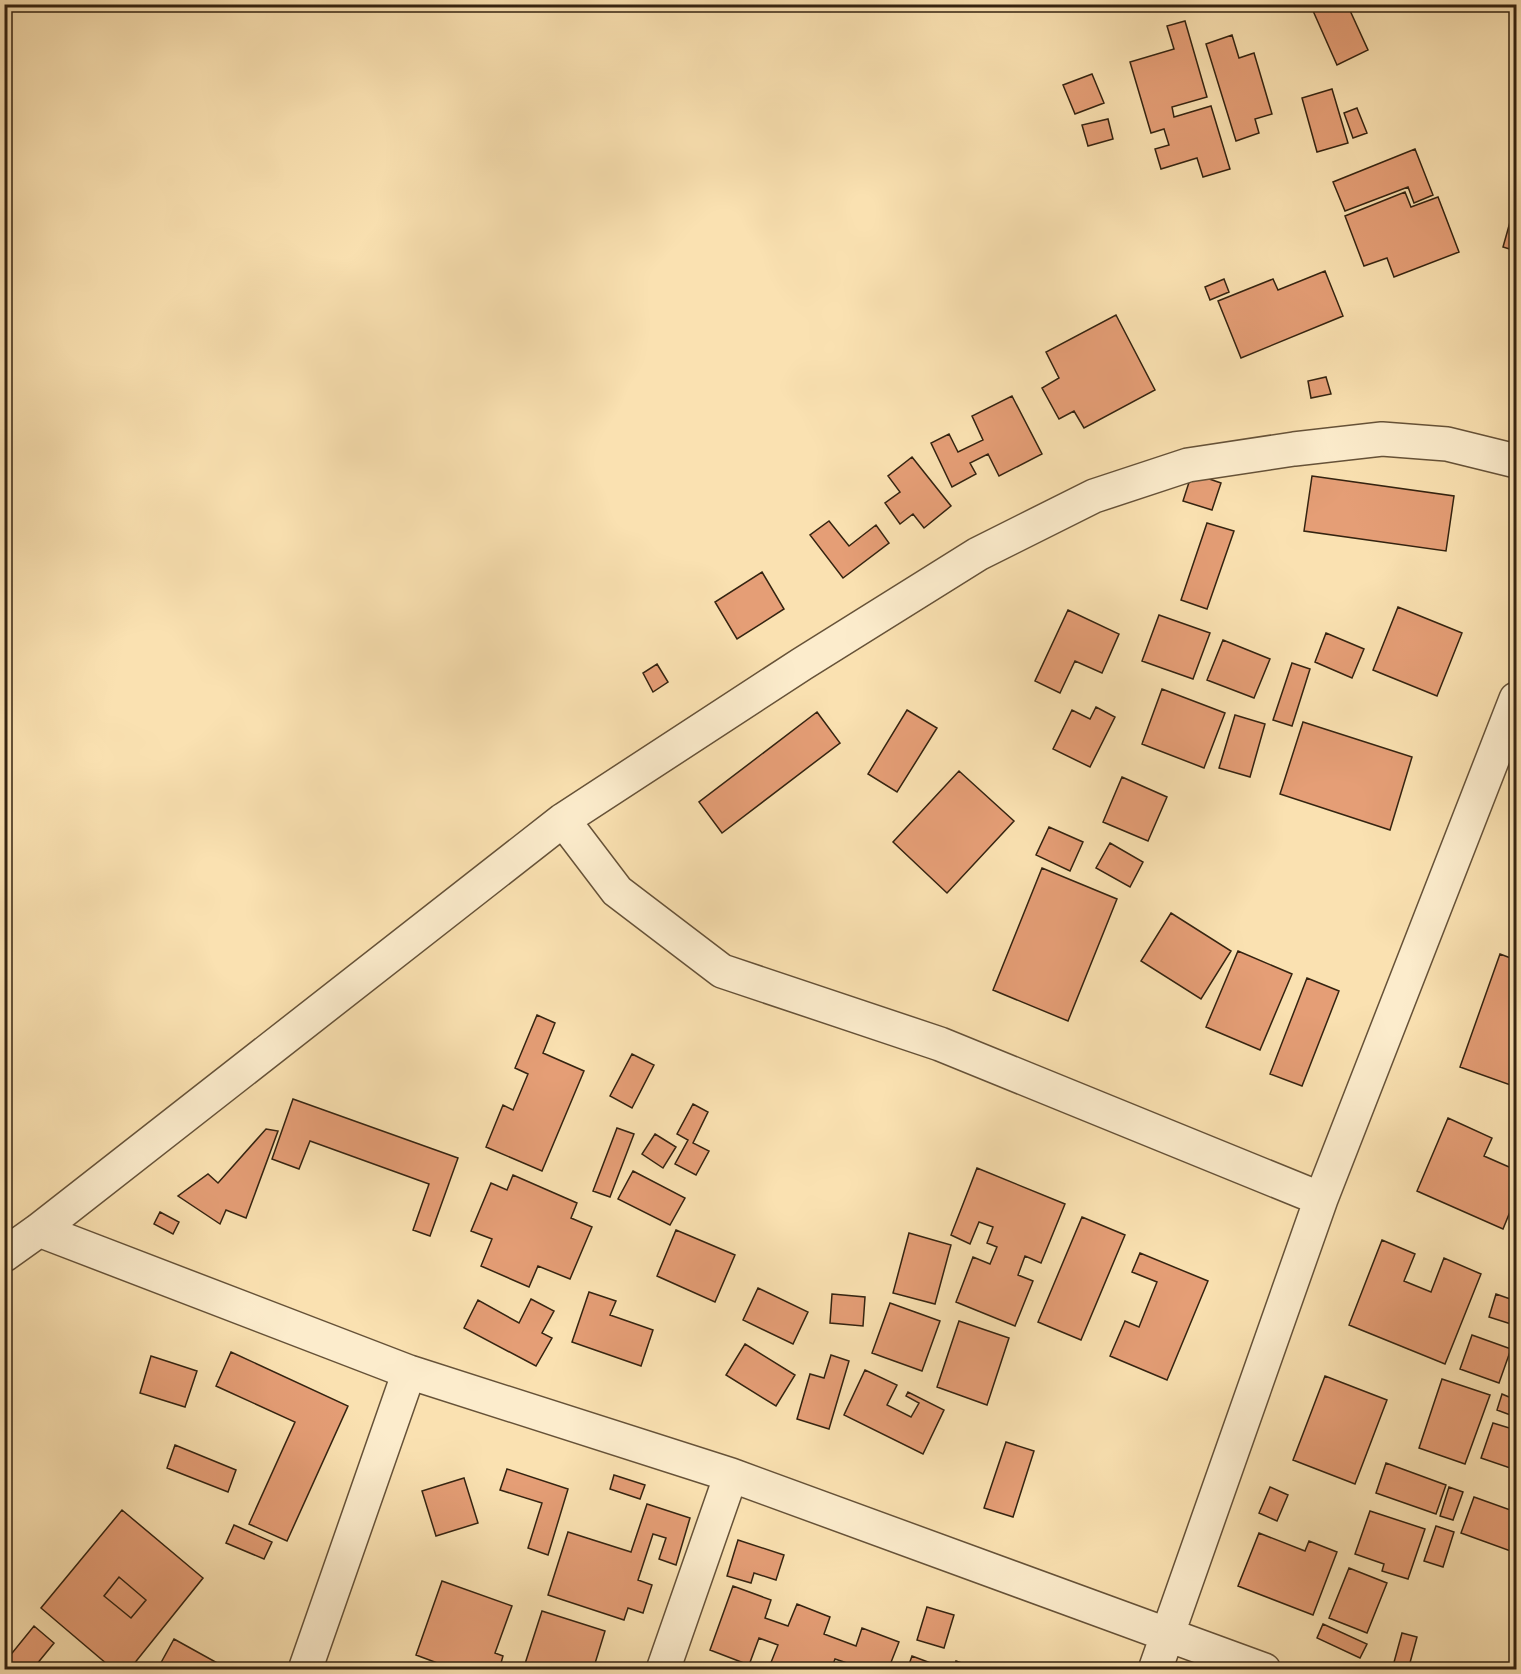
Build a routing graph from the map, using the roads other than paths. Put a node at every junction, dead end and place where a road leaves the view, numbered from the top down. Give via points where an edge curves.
1 (1516, 461) edge
2 (1516, 699) edge
3 (563, 820) junction
4 (1321, 1198) junction
5 (39, 1230) junction
6 (4, 1255) edge
7 (409, 1372) junction
8 (731, 1474) junction
9 (1167, 1634) junction
10 (305, 1670) edge
11 (663, 1670) edge
12 (1155, 1670) edge
13 (1264, 1670) edge

1 - 3 street via 1447,444 1382,439 1188,465 1094,496 978,554
2 - 4 street
3 - 4 street via 617,891 722,970 940,1044
3 - 5 street
4 - 9 street
5 - 6 street
5 - 7 street
7 - 8 street
7 - 10 street
8 - 9 street
8 - 11 street
9 - 12 street
9 - 13 street

